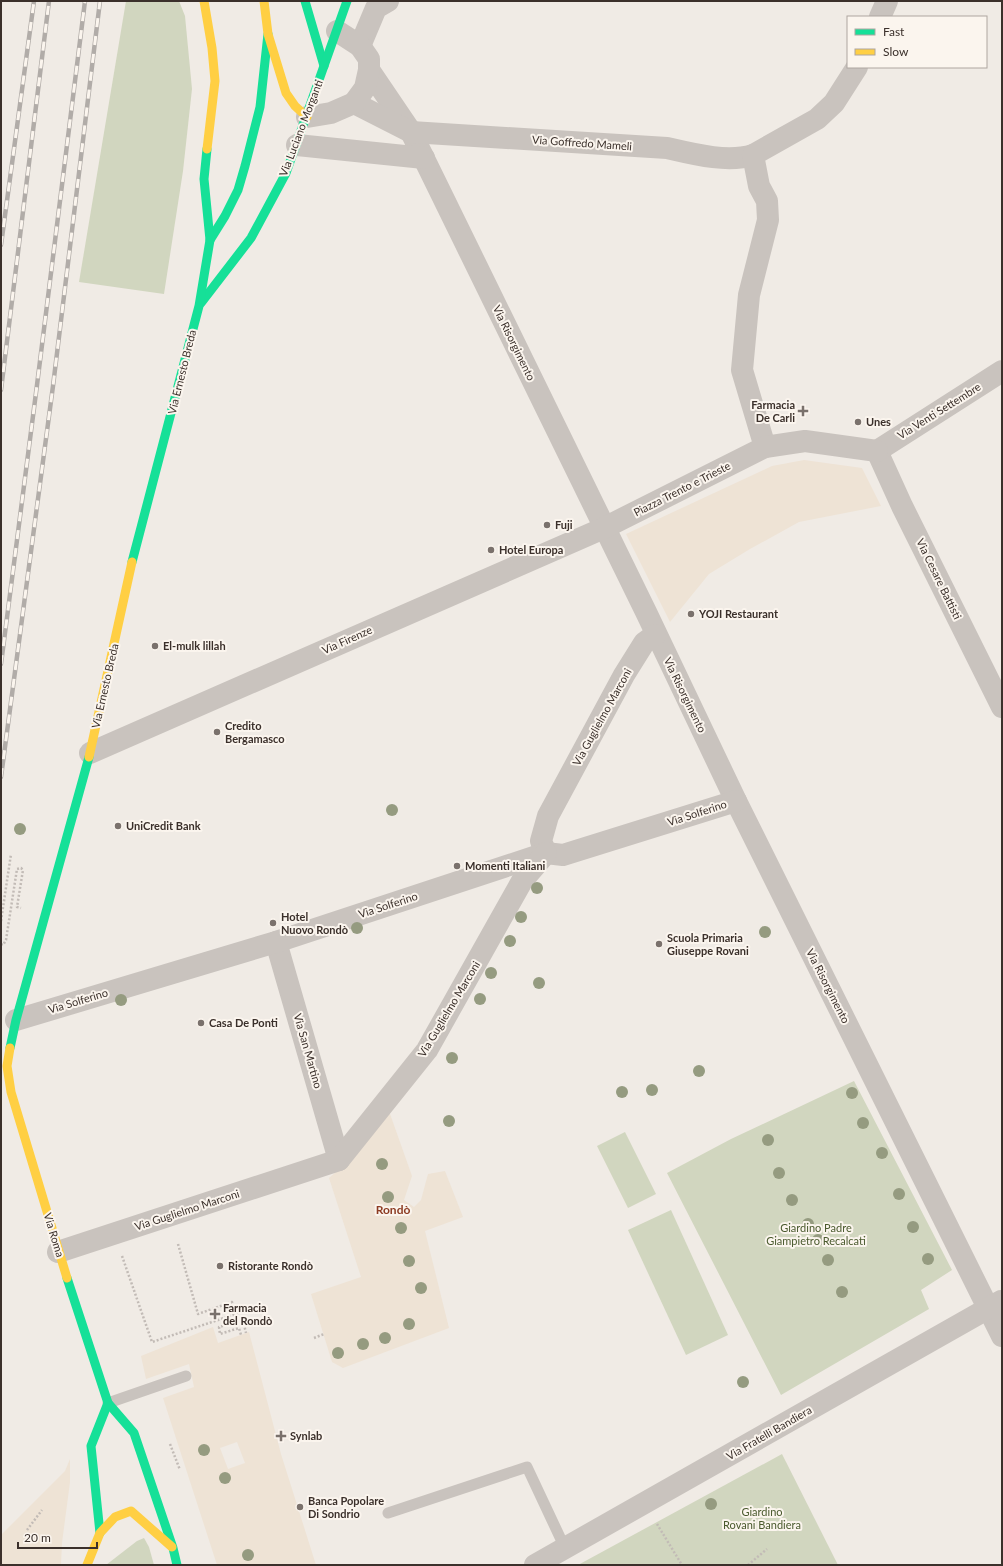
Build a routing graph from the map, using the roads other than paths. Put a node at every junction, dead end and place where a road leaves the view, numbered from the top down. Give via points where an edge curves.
1 (204, 1) edge
2 (264, 1) edge
3 (305, 1) edge
4 (347, 1) edge
5 (388, 1) edge
6 (887, 1) edge
7 (308, 12) junction
8 (880, 16) edge
9 (329, 26) junction
10 (268, 34) junction
11 (360, 46) junction
12 (324, 66) junction
13 (855, 68) edge
14 (369, 70) junction
15 (354, 103) junction
16 (307, 117) junction
17 (411, 132) junction
18 (297, 145) junction
19 (753, 155) junction
20 (424, 158) junction
21 (210, 240) junction
22 (199, 306) junction
23 (1002, 371) edge
24 (764, 447) junction
25 (877, 451) junction
26 (604, 528) junction
27 (655, 635) junction
28 (1002, 707) edge
29 (90, 753) junction
30 (736, 800) junction
31 (546, 853) junction
32 (276, 942) junction
33 (16, 1020) junction
34 (7, 1066) joint
35 (339, 1160) junction
36 (58, 1252) junction
37 (995, 1305) edge
38 (1002, 1336) edge
39 (186, 1376) dead end
40 (108, 1403) junction
41 (388, 1513) dead end
42 (100, 1533) junction
43 (173, 1548) junction
44 (565, 1548) junction
45 (87, 1565) edge
46 (177, 1565) edge
47 (536, 1565) edge

1 - 21 main road via 215,81 204,179
2 - 10 main road
3 - 7 main road
4 - 9 main road, Via Luciano Morganti
5 - 11 street via 376,8
6 - 8 street
7 - 9 main road
7 - 12 main road
9 - 11 street, Via Risorgimento
9 - 12 main road, Via Luciano Morganti
10 - 16 main road via 286,93
10 - 21 main road via 260,107 246,166 238,190
11 - 14 street, Via Risorgimento via 369,59
12 - 16 main road, Via Luciano Morganti
13 - 19 street via 834,103 817,119
14 - 15 street, Via Risorgimento via 365,88
14 - 17 street, Via Risorgimento
15 - 16 street via 331,113
15 - 17 street
16 - 18 main road, Via Luciano Morganti
17 - 19 street, Via Goffredo Mameli via 667,148 702,156 743,158
17 - 20 street, Via Risorgimento
18 - 20 street
18 - 22 main road, Via Luciano Morganti via 286,172 251,238
19 - 24 street via 759,186 767,201 768,220 749,295 742,370
20 - 26 street, Via Risorgimento
21 - 22 main road, Via Ernesto Breda
22 - 29 main road, Via Ernesto Breda via 134,555
23 - 25 street, Via Venti Settembre
24 - 25 street, Piazza Trento e Trieste via 806,441
24 - 26 street, Piazza Trento e Trieste
25 - 28 street, Via Cesare Battisti
26 - 27 street
26 - 29 street, Via Firenze
27 - 30 street, Via Risorgimento
27 - 31 street, Via Guglielmo Marconi via 644,643 624,675 548,816 541,841
29 - 33 main road, Via Ernesto Breda
30 - 31 street, Via Solferino via 563,855
30 - 37 street, Via Risorgimento
31 - 32 street, Via Solferino
31 - 35 street, Via Guglielmo Marconi via 522,881 427,1050
32 - 33 street, Via Solferino
32 - 35 street, Via San Martino
33 - 34 main road, Via Ernesto Breda
34 - 36 main road, Via Roma via 11,1092
35 - 36 street, Via Guglielmo Marconi
36 - 40 main road, Via Roma
37 - 38 street, Via Risorgimento
37 - 44 street, Via Fratelli Bandiera
39 - 40 lane
40 - 42 main road via 91,1446
40 - 43 main road via 134,1433
41 - 44 lane via 528,1467
42 - 43 main road via 115,1517 131,1511
42 - 45 main road
43 - 46 main road
44 - 47 street, Via Fratelli Bandiera

